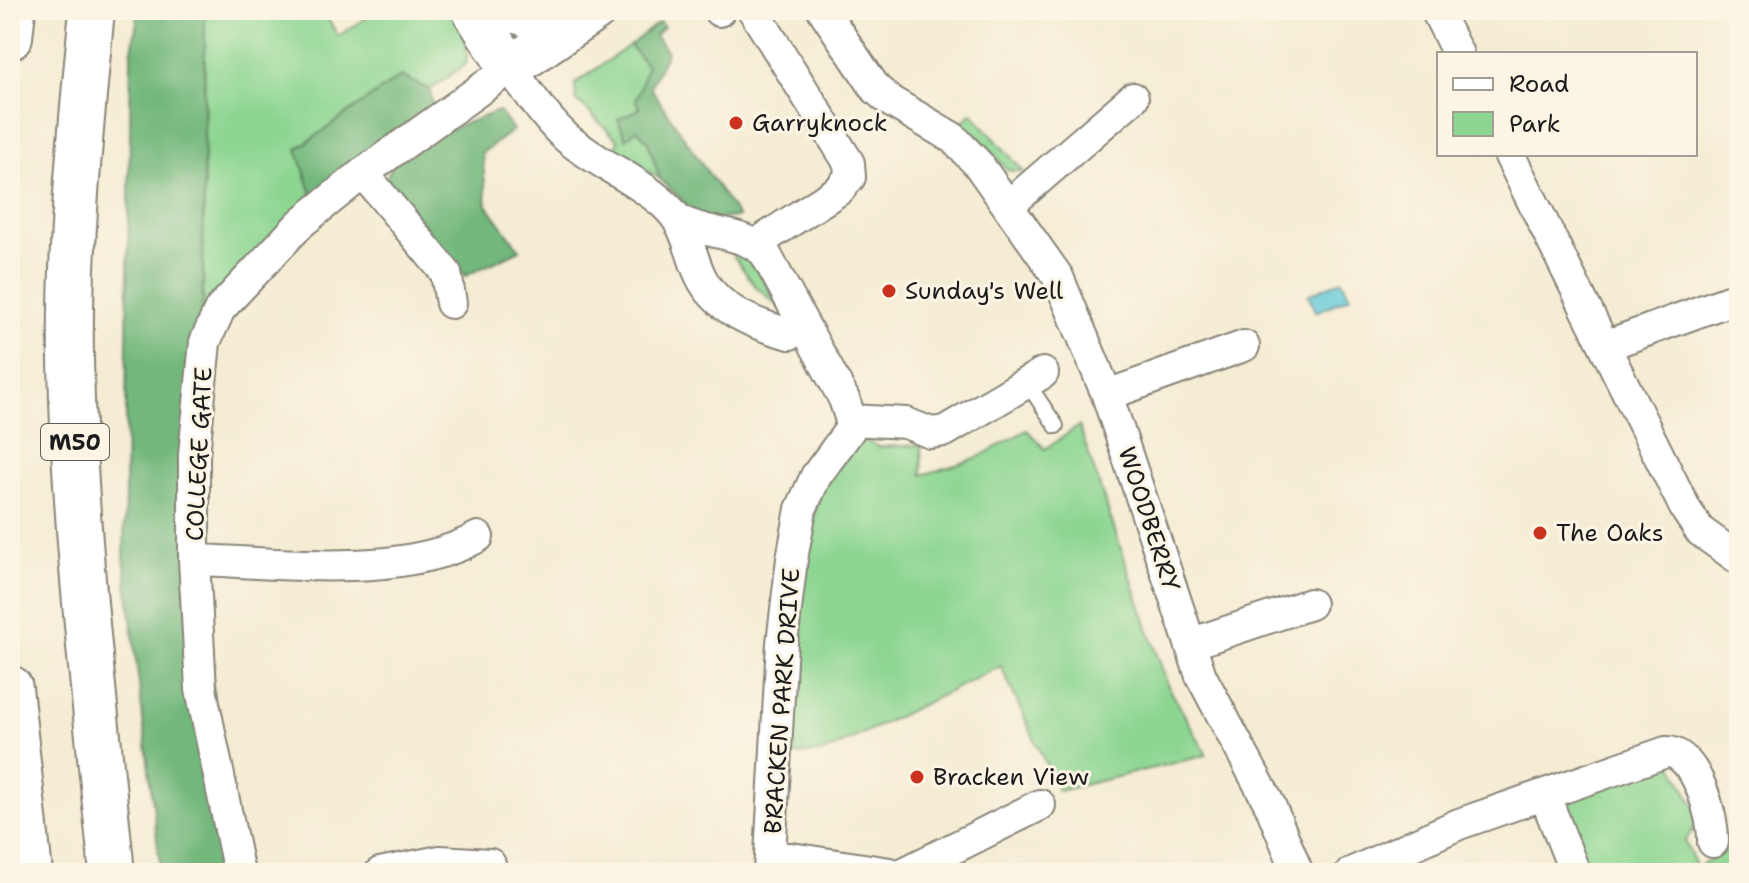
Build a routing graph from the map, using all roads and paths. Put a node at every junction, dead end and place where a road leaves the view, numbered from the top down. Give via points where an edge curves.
1 (13, 10) edge
2 (92, 10) edge
3 (473, 10) edge
4 (511, 10) edge
5 (753, 10) edge
6 (823, 10) edge
7 (1436, 10) edge
8 (583, 18) edge
9 (10, 37) edge
10 (1457, 52) edge
11 (510, 68) junction
12 (1133, 98) dead end
13 (1510, 156) edge
14 (363, 173) junction
15 (1008, 206) junction
16 (681, 221) junction
17 (756, 244) junction
18 (1739, 297) edge
19 (451, 303) dead end
20 (799, 316) junction
21 (1244, 346) dead end
22 (1605, 346) junction
23 (1035, 379) joint
24 (1107, 395) junction
25 (851, 420) junction
26 (1056, 426) dead end
27 (478, 537) dead end
28 (1739, 559) edge
29 (194, 560) junction
30 (1310, 604) dead end
31 (1190, 644) junction
32 (10, 688) edge
33 (1545, 796) junction
34 (1040, 805) dead end
35 (1713, 842) dead end
36 (490, 864) dead end
37 (770, 864) edge
38 (30, 873) edge
39 (112, 873) edge
40 (239, 873) edge
41 (380, 873) edge
42 (890, 873) edge
43 (904, 873) edge
44 (1298, 873) edge
45 (1351, 873) edge
46 (1575, 873) edge

1 - 9 highway
2 - 39 highway, M50 via 77,174 71,358 86,638
3 - 11 street
4 - 8 street via 546,22
5 - 17 street via 838,143 850,171 847,184
6 - 15 street, WOODBERRY via 876,89 953,138
7 - 10 street
8 - 11 street
11 - 14 street, COLLEGE GATE
11 - 16 street via 567,139 663,203
12 - 15 street
13 - 22 street
14 - 19 street via 446,273
14 - 29 street, COLLEGE GATE via 258,265 220,309 205,342 194,455
15 - 24 street, WOODBERRY via 1058,277
16 - 17 street via 702,232 725,233
16 - 20 street via 701,279 726,307 790,334
17 - 20 street
18 - 22 street
20 - 25 street
21 - 24 street
22 - 28 street via 1692,521
23 - 25 street via 945,431
23 - 26 lane
24 - 31 street, WOODBERRY
25 - 37 street, BRACKEN PARK DRIVE via 801,509 780,672
27 - 29 street, COLLEGE GATE via 456,549 402,563
29 - 40 street, COLLEGE GATE via 201,689
30 - 31 street
31 - 44 street, WOODBERRY
32 - 38 highway
33 - 35 street via 1672,752 1689,764 1712,817
33 - 45 street via 1459,824
33 - 46 street
34 - 43 street
36 - 41 street via 440,861
37 - 42 street

